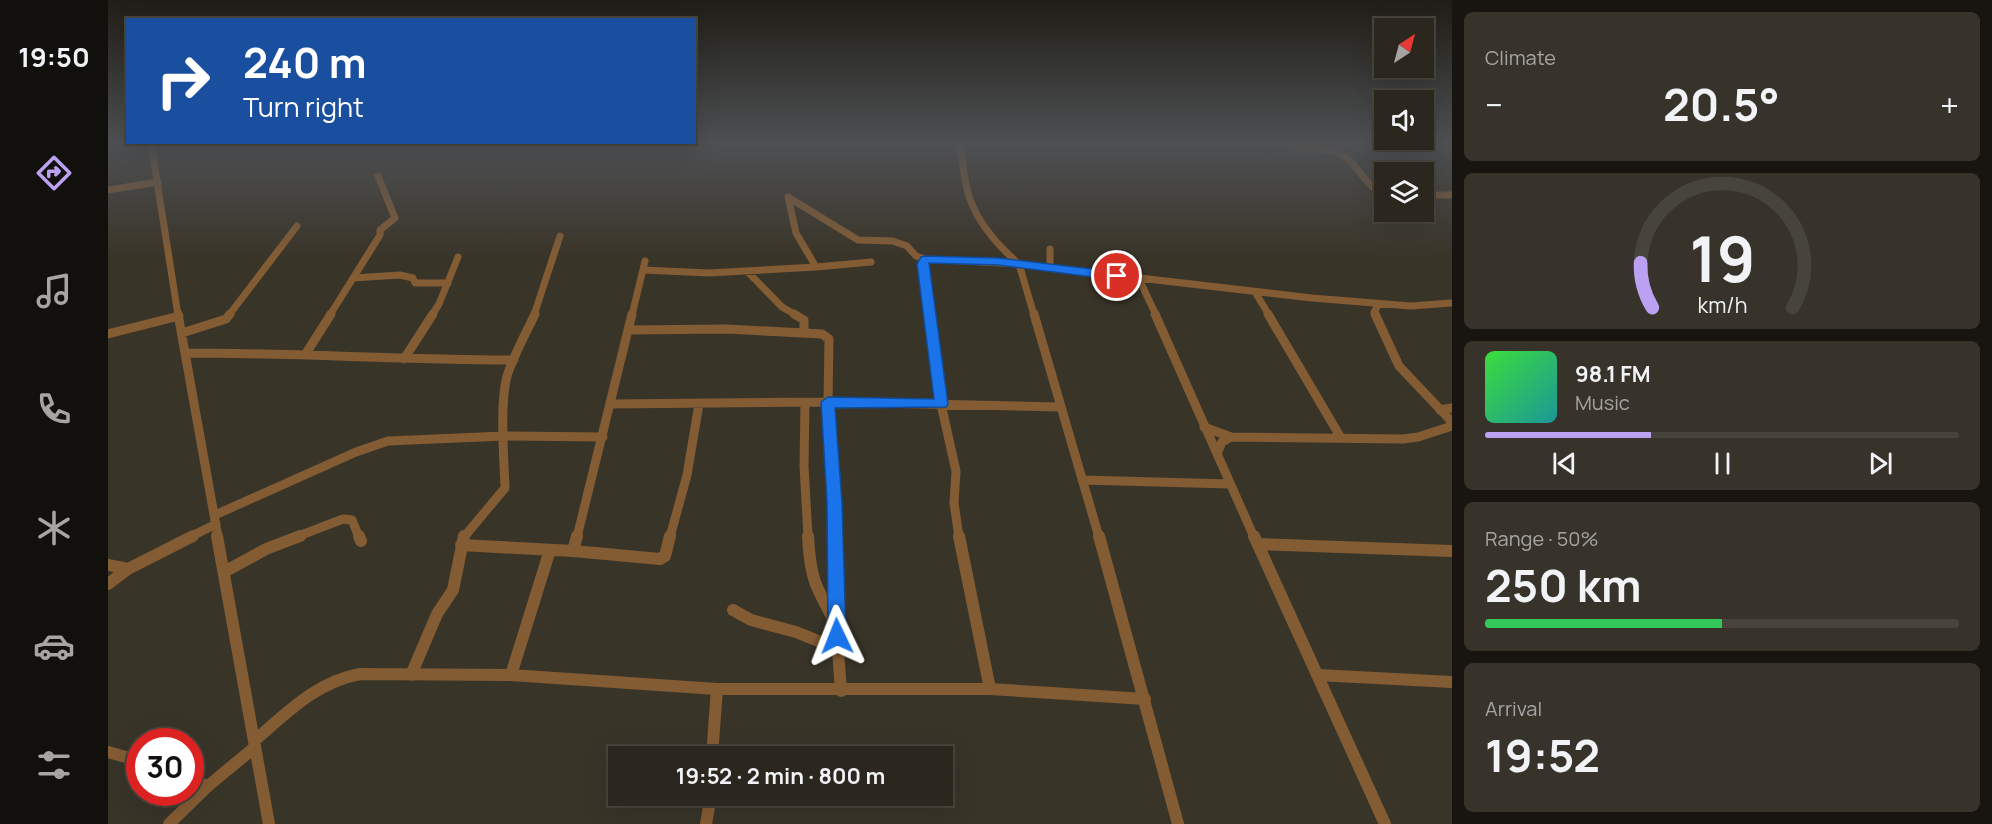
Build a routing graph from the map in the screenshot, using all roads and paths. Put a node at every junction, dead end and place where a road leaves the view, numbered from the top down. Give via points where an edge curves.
1 (380, 181) edge
2 (967, 181) edge
3 (158, 182) joint
4 (108, 190) edge
5 (1434, 195) edge
6 (1452, 195) edge
7 (297, 226) dead end
8 (560, 236) dead end
9 (1050, 249) dead end
10 (458, 257) dead end
11 (925, 259) junction
12 (871, 262) dead end
13 (1019, 264) junction
14 (816, 267) junction
15 (1050, 268) junction
16 (747, 272) junction
17 (353, 278) junction
18 (1139, 279) junction
19 (448, 283) junction
20 (1255, 292) junction
21 (1452, 303) edge
22 (1378, 304) junction
23 (179, 316) junction
24 (629, 330) junction
25 (182, 333) junction
26 (804, 333) junction
27 (108, 334) edge
28 (186, 352) junction
29 (306, 355) junction
30 (404, 359) junction
31 (514, 360) junction
32 (828, 402) junction
33 (805, 403) junction
34 (610, 404) junction
35 (699, 404) junction
36 (941, 404) junction
37 (1060, 407) junction
38 (1452, 408) edge
39 (1440, 410) junction
40 (1452, 424) edge
41 (1204, 427) junction
42 (504, 436) junction
43 (603, 437) junction
44 (1231, 437) junction
45 (1341, 438) junction
46 (1216, 454) junction
47 (1082, 480) junction
48 (1230, 484) junction
49 (215, 520) junction
50 (360, 541) dead end
51 (1259, 544) junction
52 (461, 545) junction
53 (550, 550) junction
54 (1452, 550) edge
55 (573, 551) junction
56 (108, 565) edge
57 (128, 569) junction
58 (225, 572) junction
59 (108, 584) edge
60 (733, 610) dead end
61 (836, 624) junction
62 (838, 649) junction
63 (411, 675) junction
64 (511, 675) junction
65 (1318, 675) junction
66 (1452, 682) edge
67 (717, 689) junction
68 (990, 689) junction
69 (841, 691) junction
70 (1145, 699) junction
71 (255, 744) junction
72 (713, 746) edge
73 (108, 752) edge
74 (126, 757) edge
75 (204, 785) edge
76 (208, 786) junction
77 (709, 806) edge
78 (169, 824) edge
79 (269, 824) edge
80 (706, 824) edge
81 (1178, 824) edge
82 (1385, 824) edge

1 - 17 street via 395,218 380,230
2 - 13 street via 978,218 1005,253
3 - 4 street
3 - 23 street
5 - 6 street
7 - 25 street via 226,319
8 - 31 street via 536,312
9 - 15 street
10 - 19 street
11 - 13 street
11 - 14 street via 892,241 858,240 788,197 796,233
11 - 36 street via 922,264
12 - 14 street
13 - 15 street
13 - 37 street
14 - 16 street
15 - 18 street
16 - 24 street via 709,273 644,265
16 - 26 street via 782,307 804,320
17 - 19 street via 400,276 413,278 415,283
17 - 29 street
18 - 20 street
18 - 41 street
19 - 30 street via 440,304
20 - 22 street
20 - 45 street
21 - 22 street
22 - 39 street via 1374,312 1392,355
23 - 25 street
23 - 27 street
24 - 26 street
24 - 34 street
25 - 28 street
26 - 32 street via 822,334 829,339
28 - 29 street
28 - 49 street
29 - 30 street
30 - 31 street
31 - 42 street via 505,384
32 - 33 street
32 - 36 street
32 - 61 street
33 - 35 street
33 - 61 street via 810,569
34 - 35 street
34 - 43 street
35 - 55 street via 687,475 665,556 660,559
36 - 37 street
36 - 68 street via 956,471 957,527
37 - 47 street
38 - 39 street
39 - 40 street
40 - 45 street via 1403,439
41 - 44 street
41 - 46 street
42 - 43 street
42 - 49 street via 374,444
42 - 52 street via 505,488 472,523
43 - 55 street
44 - 45 street
44 - 46 street via 1222,442
46 - 48 street
47 - 48 street
47 - 70 street
48 - 51 street
49 - 57 street
49 - 58 street
50 - 58 street via 351,520 343,519 266,549
51 - 54 street
51 - 65 street
52 - 53 street
52 - 63 street via 453,590 437,614
53 - 55 street
53 - 64 street
56 - 57 street
57 - 59 street
58 - 71 street
60 - 62 street via 751,620
61 - 62 street
62 - 69 street
63 - 64 street
63 - 71 street via 360,674 331,681 298,704
64 - 67 street
65 - 66 street
65 - 82 street
67 - 69 street
67 - 72 street
68 - 69 street
68 - 70 street
70 - 81 street
71 - 76 street
71 - 79 street
73 - 74 street
75 - 76 street
76 - 78 street
77 - 80 street

